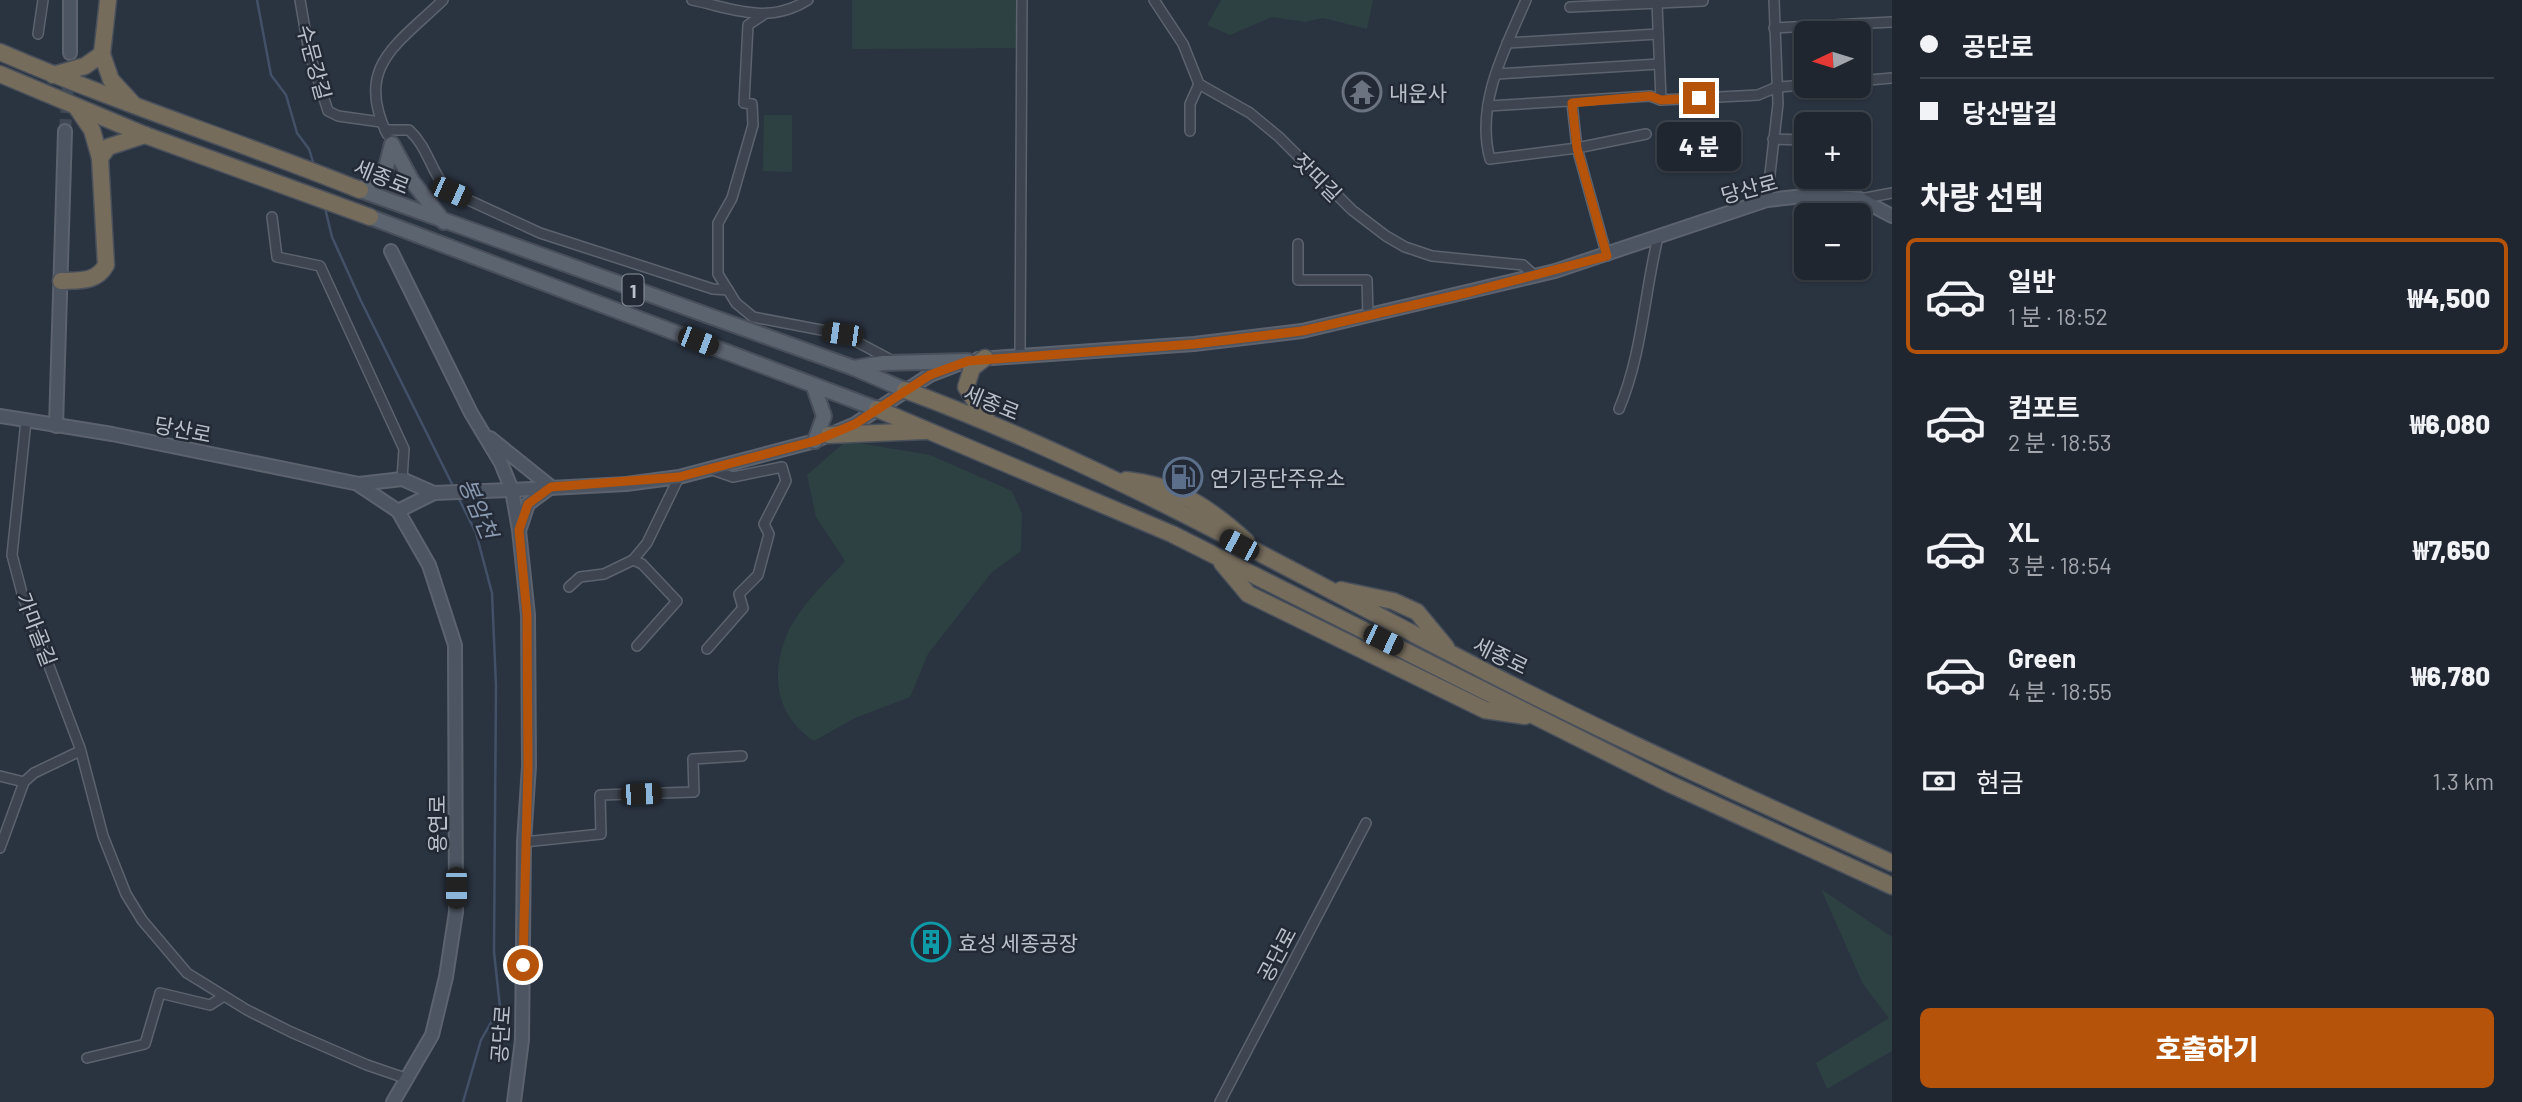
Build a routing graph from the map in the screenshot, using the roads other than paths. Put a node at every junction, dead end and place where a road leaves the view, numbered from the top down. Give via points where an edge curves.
1 (43, 0) edge
2 (70, 0) edge
3 (108, 0) edge
4 (300, 0) edge
5 (443, 0) edge
6 (692, 0) edge
7 (808, 0) edge
8 (1022, 0) edge
9 (1154, 0) edge
10 (1526, 0) edge
11 (1774, 0) edge
12 (1703, 1) edge
13 (1657, 3) junction
14 (1570, 7) dead end
15 (763, 15) junction
16 (1892, 22) edge
17 (1774, 28) junction
18 (38, 34) dead end
19 (1658, 34) junction
20 (1507, 43) junction
21 (0, 52) edge
22 (70, 53) tunnel mouth
23 (102, 54) junction
24 (1659, 64) junction
25 (0, 74) edge
26 (1496, 74) junction
27 (53, 75) junction
28 (1892, 78) edge
29 (1871, 79) edge
30 (1199, 84) junction
31 (1794, 86) edge
32 (1777, 87) junction
33 (1661, 100) junction
34 (1572, 103) junction
35 (1488, 106) junction
36 (136, 107) junction
37 (77, 108) junction
38 (383, 126) junction
39 (65, 131) tunnel mouth
40 (1190, 131) dead end
41 (1646, 134) dead end
42 (145, 135) junction
43 (1773, 139) junction
44 (1794, 140) edge
45 (392, 144) junction
46 (1577, 148) junction
47 (100, 158) junction
48 (360, 190) junction
49 (1892, 193) edge
50 (1860, 199) junction
51 (1767, 200) junction
52 (1892, 216) edge
53 (272, 217) dead end
54 (370, 217) joint
55 (444, 223) junction
56 (1658, 237) junction
57 (1298, 244) dead end
58 (391, 251) dead end
59 (1607, 256) junction
60 (1535, 276) junction
61 (61, 281) junction
62 (728, 290) junction
63 (1367, 316) junction
64 (1020, 356) junction
65 (985, 358) junction
66 (968, 361) junction
67 (898, 364) junction
68 (854, 368) junction
69 (814, 387) junction
70 (905, 390) junction
71 (1619, 409) dead end
72 (877, 410) junction
73 (0, 416) edge
74 (987, 420) junction
75 (26, 421) junction
76 (56, 426) junction
77 (929, 431) junction
78 (484, 434) junction
79 (822, 438) junction
80 (708, 468) junction
81 (679, 477) junction
82 (388, 483) junction
83 (407, 483) junction
84 (359, 484) junction
85 (551, 487) junction
86 (507, 490) junction
87 (434, 492) junction
88 (384, 501) junction
89 (411, 506) junction
90 (398, 511) junction
91 (519, 530) junction
92 (417, 540) junction
93 (633, 560) junction
94 (569, 587) dead end
95 (637, 646) dead end
96 (707, 649) dead end
97 (80, 751) junction
98 (741, 756) dead end
99 (0, 776) edge
100 (24, 782) junction
101 (1366, 823) dead end
102 (524, 842) junction
103 (0, 848) edge
104 (1892, 863) edge
105 (1892, 886) edge
106 (224, 996) junction
107 (87, 1058) dead end
108 (408, 1079) junction
109 (397, 1098) edge
110 (514, 1102) edge
111 (1220, 1102) edge

1 - 18 street
2 - 22 street
3 - 23 highway
4 - 38 street, 수문강길 via 309,52 328,111
5 - 38 street, 세종로 via 388,54 379,69 374,101
6 - 15 street
7 - 15 street via 790,11
8 - 64 street
9 - 30 street via 1183,44
10 - 20 street
11 - 17 street
12 - 13 street
13 - 14 street
13 - 19 street
15 - 62 street via 748,25 744,103 752,104 753,125 732,198 718,223 718,274
16 - 17 street
17 - 32 street
19 - 20 street
19 - 24 street
20 - 26 street
21 - 27 highway, 세종로 / 1
23 - 27 highway via 85,66
23 - 36 highway via 111,80
24 - 26 street
24 - 33 street
25 - 37 highway, 세종로 / 1
26 - 35 street
27 - 36 highway, 세종로 / 1
28 - 29 street
30 - 40 street via 1190,104
30 - 60 street, 잣띠길 via 1250,113 1352,210 1386,236 1432,256 1523,265
31 - 32 street
32 - 33 street via 1758,95
32 - 43 street
33 - 34 street via 1650,96
34 - 35 street
34 - 46 street
35 - 46 street via 1490,159
36 - 48 highway, 세종로 / 1
37 - 42 highway, 세종로 / 1
37 - 47 highway via 92,130
38 - 45 street, 세종로
38 - 62 street via 409,130 422,142 441,184 451,192 540,233
39 - 61 street
41 - 46 street
42 - 47 highway via 117,142
42 - 54 highway, 세종로 / 1
43 - 44 street
43 - 51 street
45 - 48 main road via 386,168
45 - 55 main road via 412,181
46 - 59 street
47 - 61 highway via 106,265 92,279
48 - 55 main road, 세종로 / 1
49 - 50 street
50 - 51 street, 당산로 via 1814,195
50 - 52 street, 당산로
51 - 56 street, 당산로
53 - 83 street via 277,257 320,266 404,449
54 - 69 main road, 세종로 / 1
55 - 68 main road, 세종로 / 1
56 - 59 street, 당산로
56 - 71 street via 1632,378
57 - 63 street via 1298,280 1367,280
58 - 78 street, 공단로
59 - 60 street, 당산로
60 - 63 street, 당산로
61 - 76 street
62 - 67 street via 753,317 842,334
63 - 64 street, 당산로 via 1248,339
64 - 65 street, 당산로
65 - 66 street, 당산로
65 - 74 highway via 971,368 966,387
66 - 67 main road
66 - 70 street, 당산로
67 - 68 main road
68 - 70 main road, 세종로 / 1
69 - 72 main road, 세종로 / 1
69 - 79 main road via 824,416
70 - 72 street, 당산로
70 - 74 highway, 세종로 / 1
72 - 77 highway, 세종로 / 1
72 - 79 street, 당산로
73 - 75 street, 당산로
74 - 104 highway, 세종로 / 1 via 1117,480 1672,763
75 - 76 street, 당산로
75 - 97 street, 가마골길 via 12,555
76 - 84 street, 당산로
77 - 79 highway
77 - 105 highway, 세종로 / 1 via 1216,556 1694,796
78 - 85 street
78 - 86 street, 공단로
79 - 80 street, 당산로
80 - 81 street, 당산로
80 - 96 street, 당산로 via 733,477 782,467 786,481 764,524 769,534 758,575 739,594 743,608
81 - 85 street, 당산로
81 - 93 street via 647,543
82 - 83 street
82 - 84 street
82 - 88 street
83 - 87 street
83 - 89 street via 415,496
84 - 88 street
85 - 86 street, 당산로
85 - 91 street via 528,504
86 - 87 street, 당산로
86 - 91 street, 공단로
87 - 89 street
88 - 90 street
89 - 90 street
89 - 92 street
90 - 92 street
91 - 102 street, 공단로 via 527,615
92 - 108 street, 용연로 via 455,645 456,912 432,1035
93 - 94 street via 604,574 580,577
93 - 95 street via 677,601
97 - 100 street
97 - 106 street, 가마골길 via 103,836 126,894 187,973
98 - 102 street via 693,759 695,792 600,795 601,834
99 - 100 street
100 - 103 street
101 - 111 street, 공단로
102 - 110 street, 공단로 via 522,1040
106 - 107 street via 210,1005 160,993 145,1044
106 - 108 street, 가마골길 via 291,1032
108 - 109 street, 용연로

